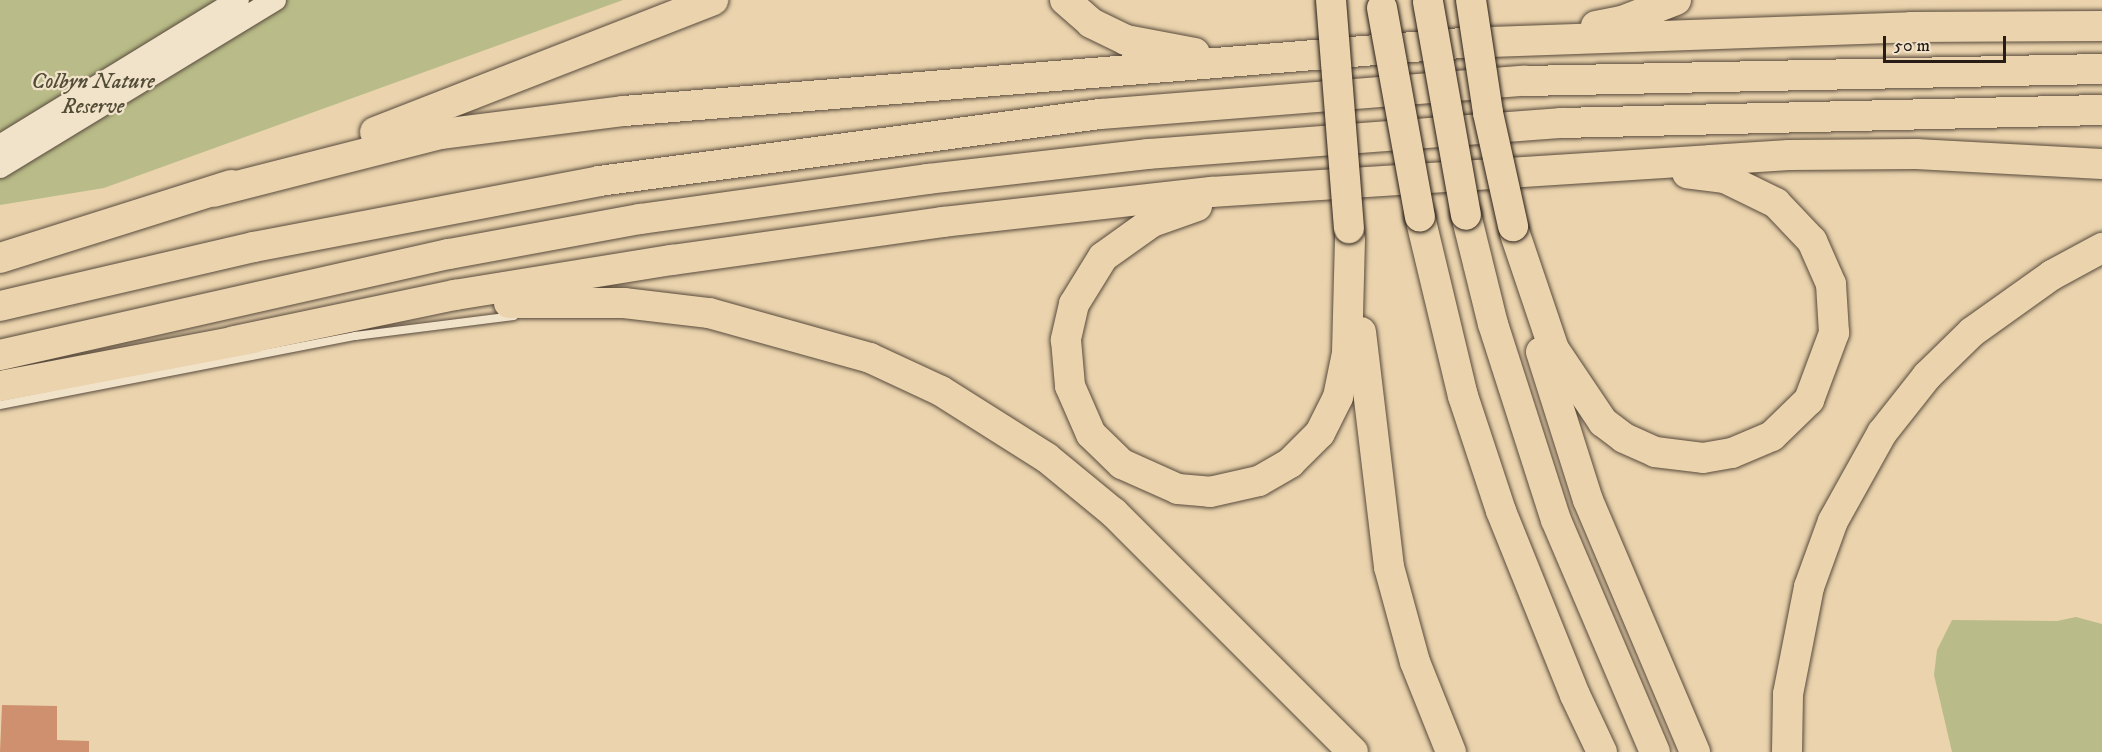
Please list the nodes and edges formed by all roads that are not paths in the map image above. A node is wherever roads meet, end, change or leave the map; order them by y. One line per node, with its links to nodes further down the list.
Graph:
1 (238, 0): 15 (main road)
2 (275, 0): 17 (main road)
3 (713, 0): 20 (highway)
4 (1065, 0): 12 (highway)
5 (1331, 0): 22 (highway, bridge)
6 (1471, 0): 21 (highway, bridge)
7 (1676, 0): 11 (highway)
8 (1428, 1): 36 (highway, bridge)
9 (1381, 4): 35 (highway, bridge)
10 (2102, 26): 11 (highway)
11 (1462, 44): 12 (highway)
12 (1333, 52): 20 (highway)
13 (2102, 69): 25 (highway)
14 (2102, 110): 30 (highway)
15 (0, 146)
16 (2102, 164): 18 (highway)
17 (0, 166)
18 (1498, 173): 19 (highway); 21 (highway)
19 (1366, 181): 22 (highway); 29 (highway)
20 (213, 192): 24 (highway)
21 (1514, 230): 37 (highway)
22 (1350, 233): 34 (highway)
23 (2102, 248): 38 (highway)
24 (0, 258)
25 (0, 306)
26 (709, 313): 28 (lane); 29 (highway); 33 (highway)
27 (527, 315): 32 (lane)
28 (547, 315)
29 (234, 340): 31 (highway)
30 (0, 355)
31 (0, 386)
32 (0, 405)
33 (1353, 752)
34 (1451, 752)
35 (1602, 752)
36 (1655, 752)
37 (1695, 752)
38 (1787, 752)

